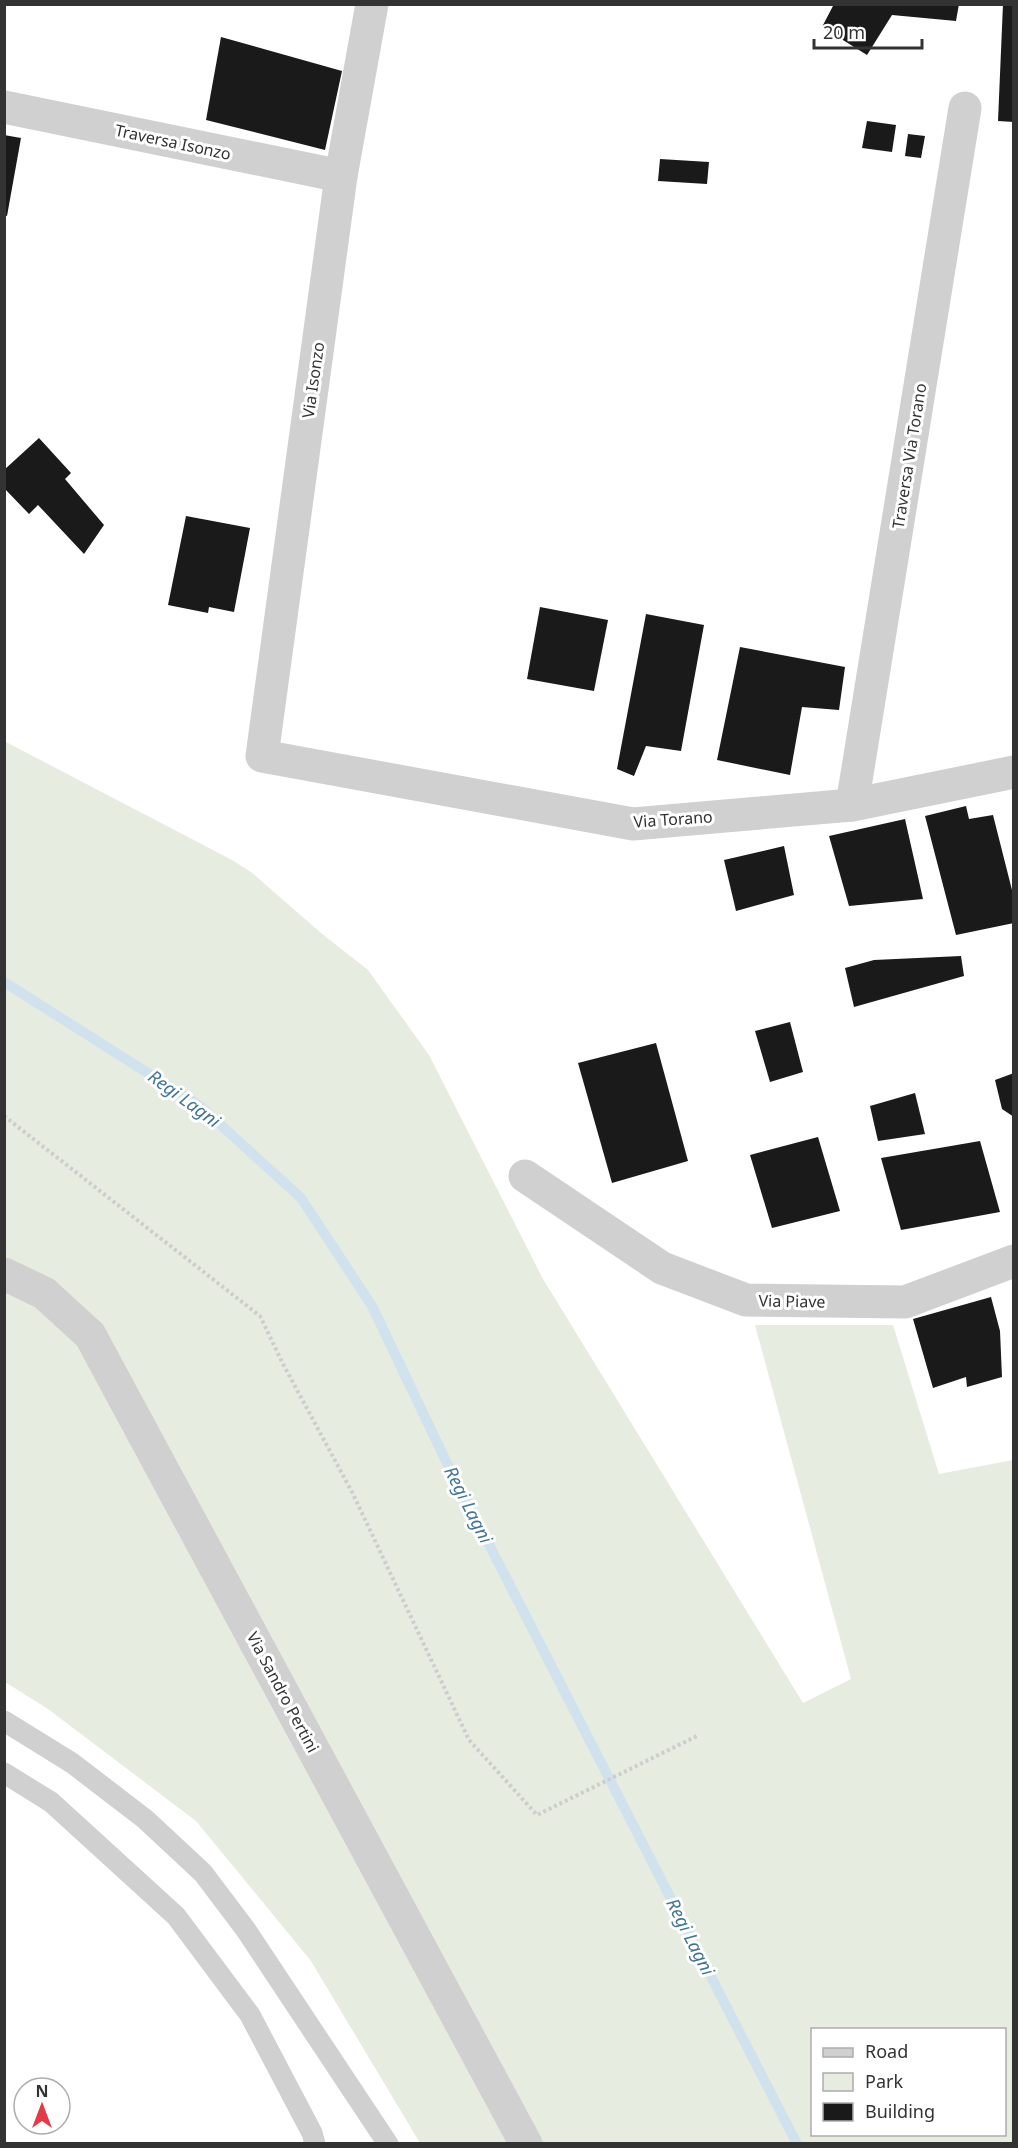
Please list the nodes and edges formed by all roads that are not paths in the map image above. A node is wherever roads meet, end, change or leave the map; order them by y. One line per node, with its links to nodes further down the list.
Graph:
1 (372, 4): 4 (street, Via Isonzo)
2 (4, 107): 4 (street, Traversa Isonzo)
3 (965, 108): 7 (street, Traversa Via Torano)
4 (341, 176): 5 (street, Via Isonzo)
5 (262, 756): 7 (street, Via Torano)
6 (1014, 772): 7 (street, Via Torano)
7 (852, 805)
8 (525, 1176): 9 (street, Via Piave)
9 (1014, 1261)
10 (4, 1274): 17 (street, Via Sandro Pertini)
11 (4, 1721): 13 (lane)
12 (4, 1773): 14 (lane)
13 (363, 2106): 15 (lane); 16 (lane)
14 (315, 2144)
15 (370, 2144)
16 (388, 2144)
17 (526, 2144)

